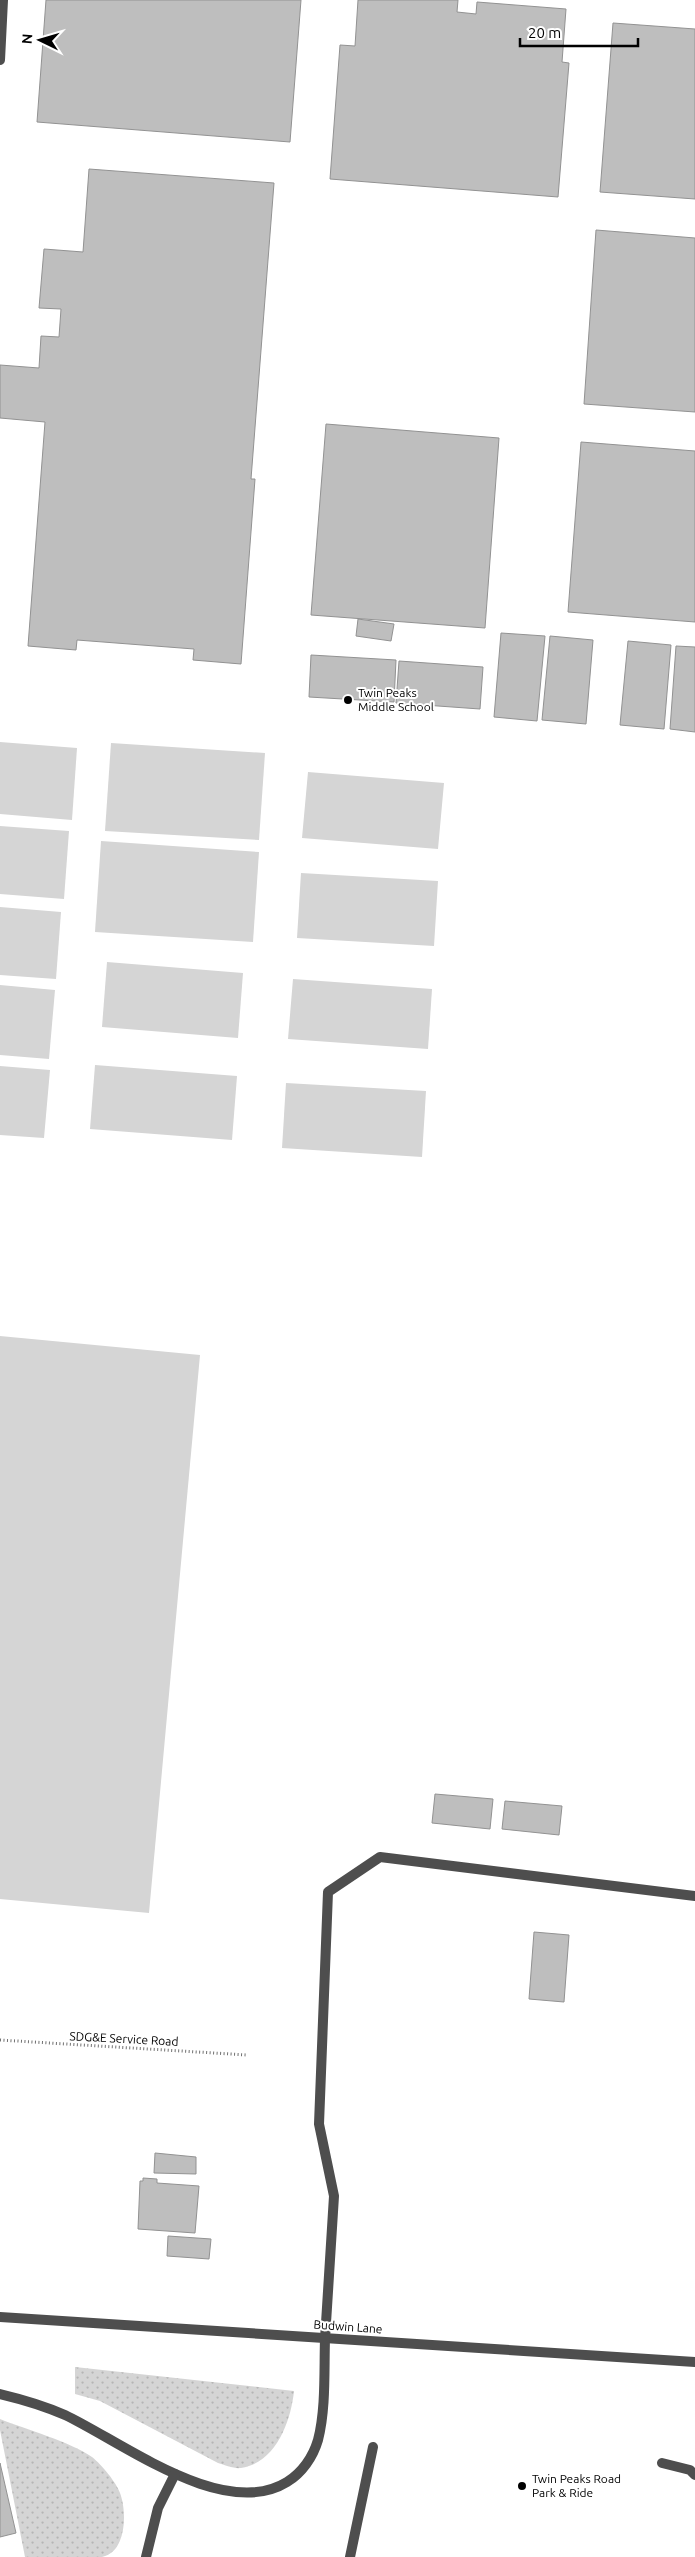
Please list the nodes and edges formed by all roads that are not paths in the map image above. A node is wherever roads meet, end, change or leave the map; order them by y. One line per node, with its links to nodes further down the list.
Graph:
1 (3, 0): 2 (street)
2 (0, 60)
3 (695, 1896): 5 (street)
4 (0, 2317): 5 (street, Budwin Lane)
5 (325, 2338): 6 (street, Budwin Lane); 10 (street)
6 (695, 2362)
7 (0, 2394): 10 (street)
8 (373, 2447): 13 (street)
9 (662, 2463): 11 (street)
10 (175, 2474): 12 (street)
11 (695, 2474)
12 (146, 2557)
13 (350, 2557)

